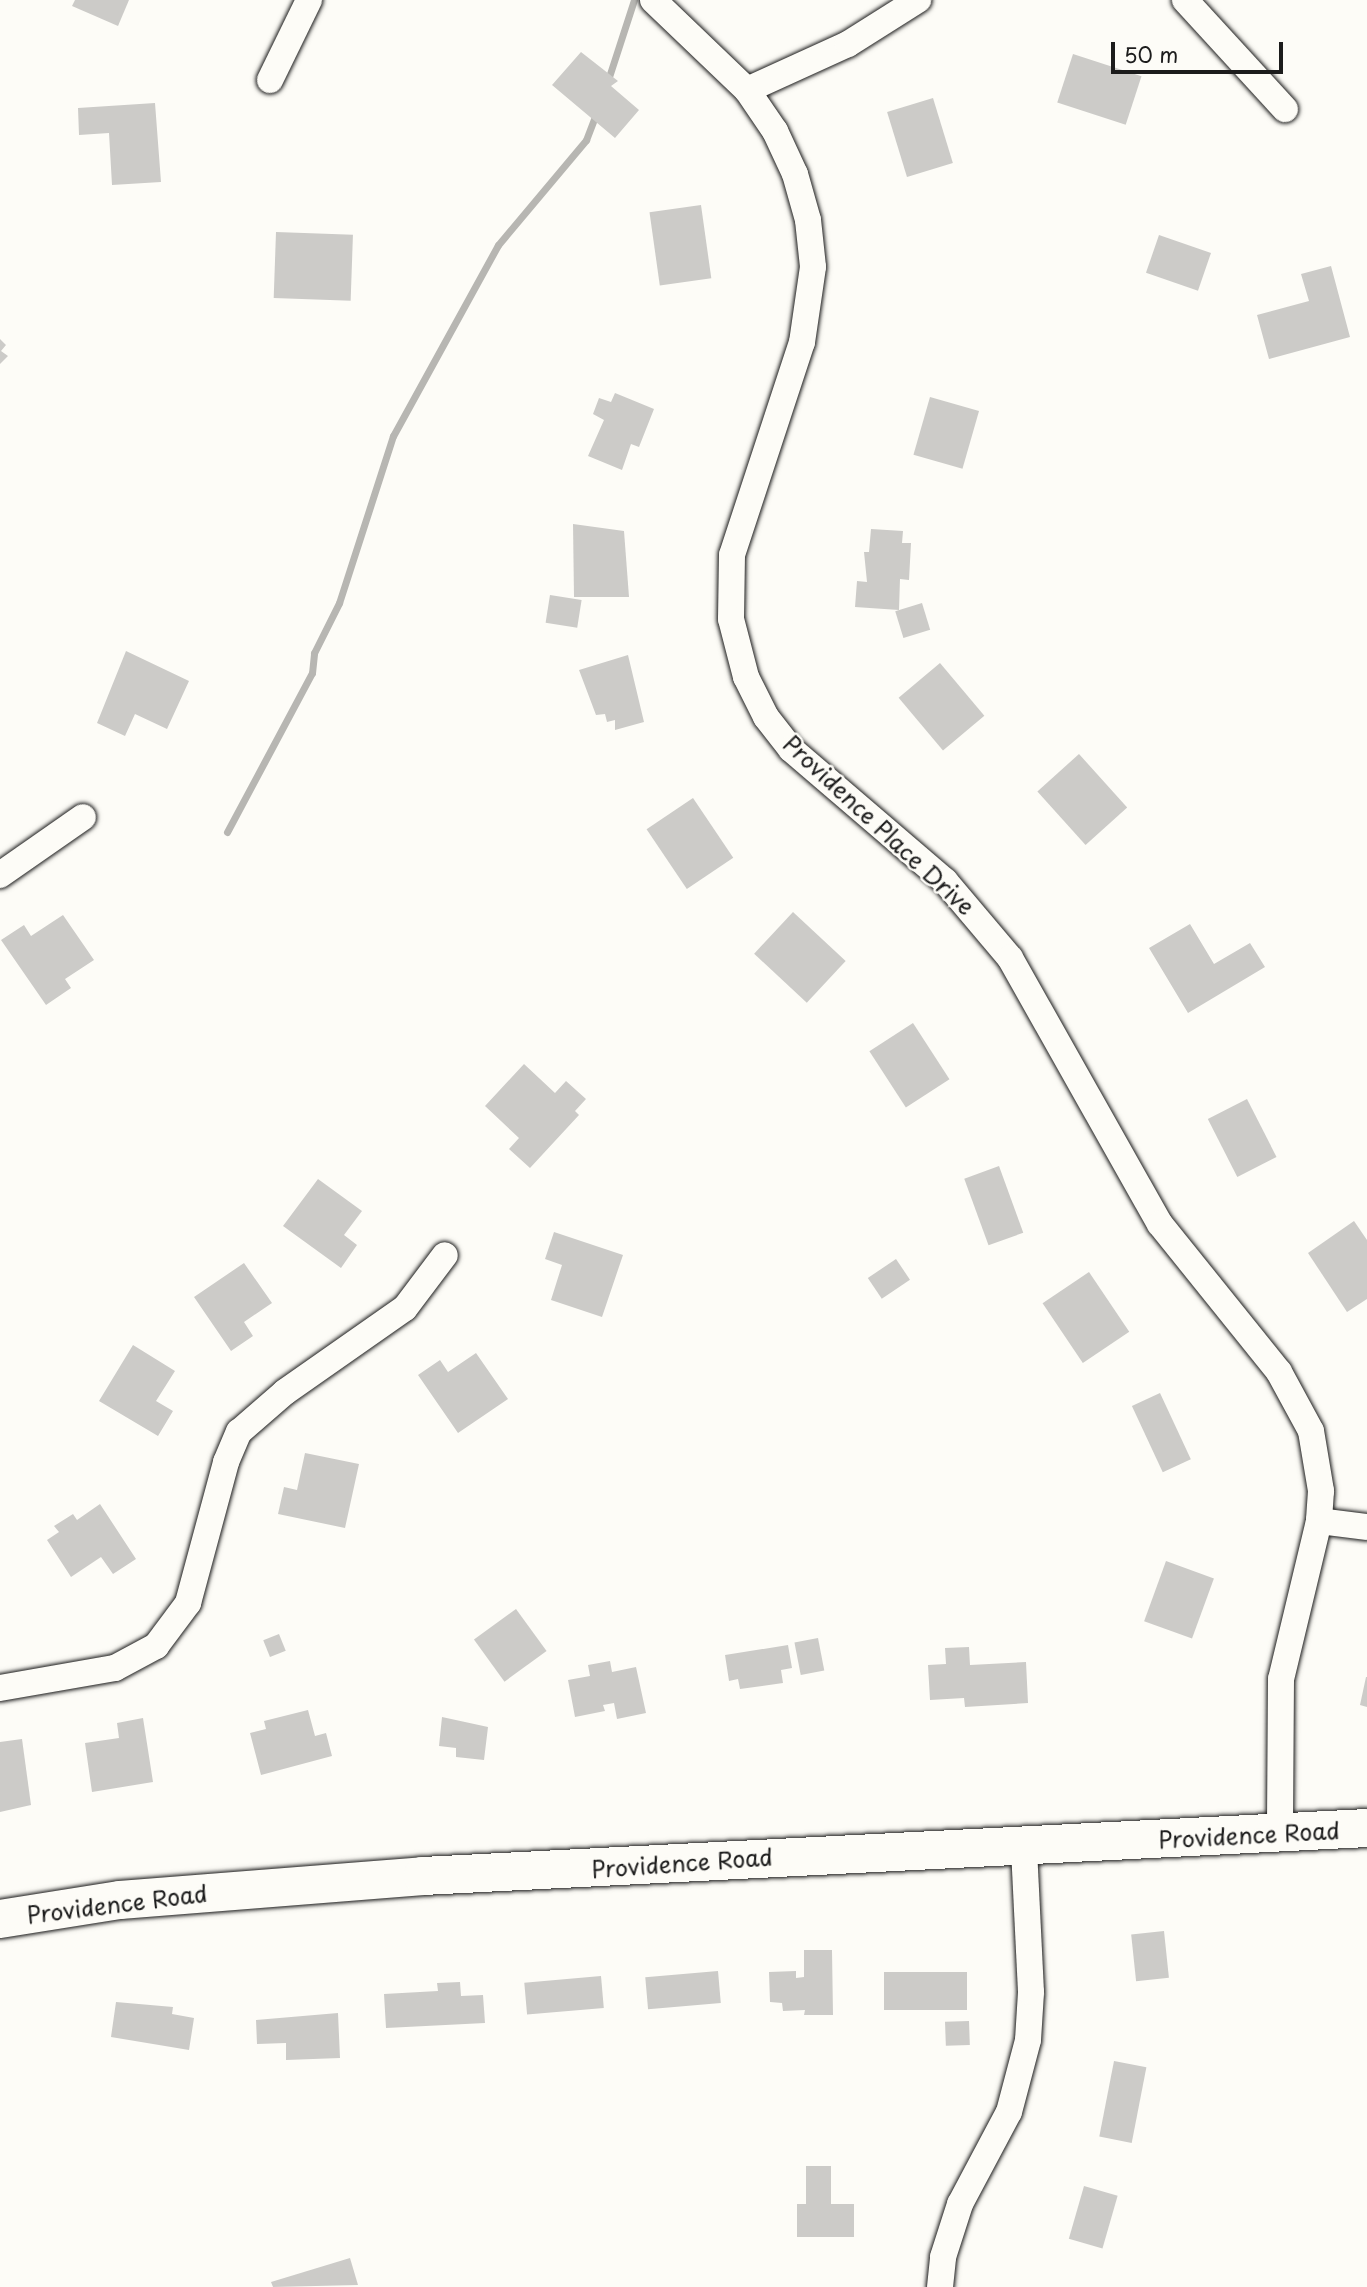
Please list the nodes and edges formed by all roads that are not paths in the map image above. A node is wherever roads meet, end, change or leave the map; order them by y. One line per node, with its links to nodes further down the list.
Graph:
1 (309, 0): 5 (street)
2 (653, 0): 6 (street, Providence Place Drive)
3 (918, 0): 6 (street)
4 (1185, 0): 7 (street)
5 (270, 80)
6 (747, 90): 11 (street, Providence Place Drive)
7 (1285, 109)
8 (83, 817): 9 (street)
9 (0, 875)
10 (445, 1255): 13 (street)
11 (1319, 1521): 12 (street); 15 (street, Providence Place Drive)
12 (1367, 1527)
13 (0, 1688)
14 (1367, 1828): 15 (street, Providence Road)
15 (1280, 1833): 16 (street, Providence Road)
16 (1024, 1847): 17 (street, Providence Road); 18 (street)
17 (0, 1919)
18 (940, 2287)

